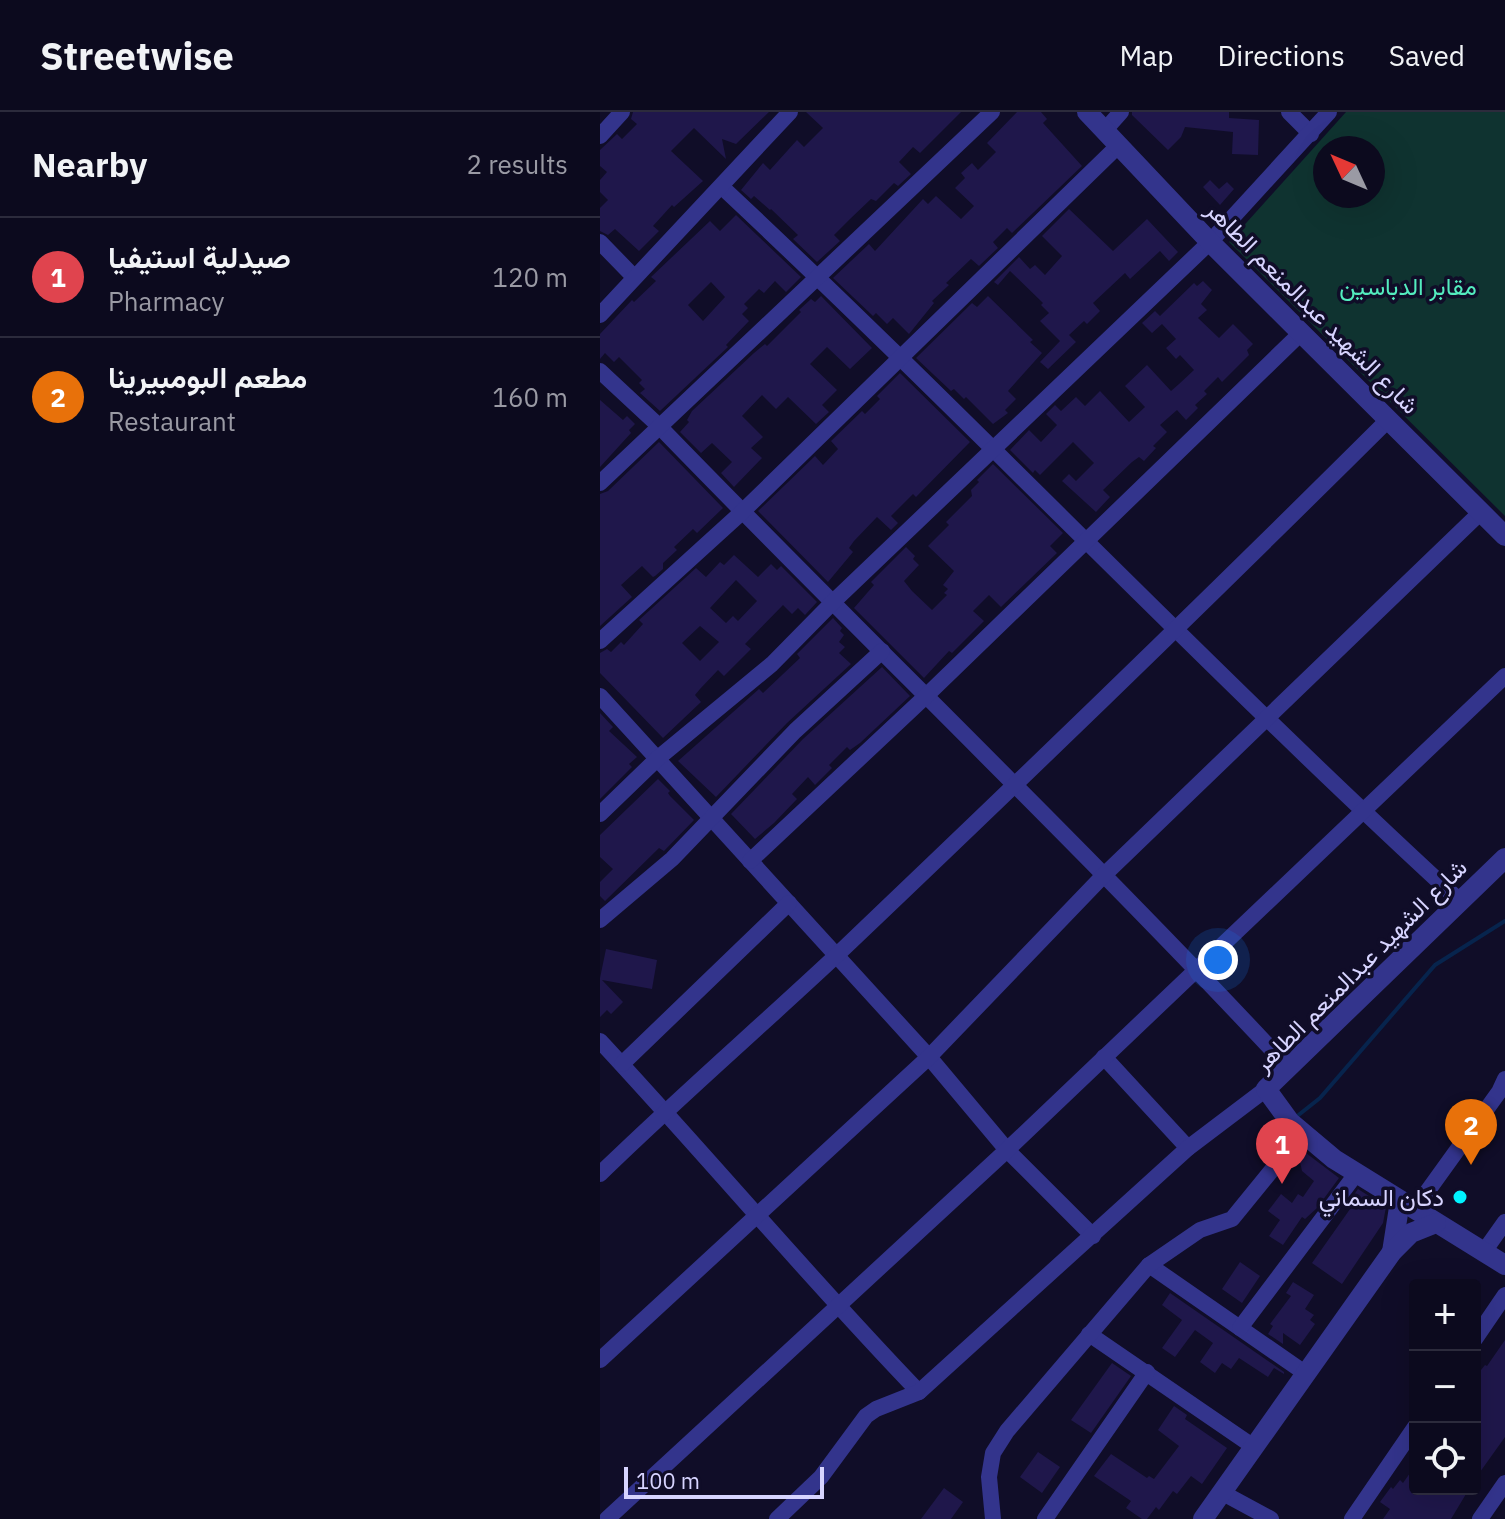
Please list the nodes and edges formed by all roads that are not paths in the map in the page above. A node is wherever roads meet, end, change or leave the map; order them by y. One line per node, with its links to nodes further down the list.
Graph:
1 (622, 112): 9 (street)
2 (788, 112): 11 (street)
3 (992, 112): 15 (street)
4 (1087, 112): 10 (street, شارع الشهيد عبدالمنعم الطاهر)
5 (1121, 112): 10 (street)
6 (1289, 112): 8 (street)
7 (1329, 112): 8 (street)
8 (1311, 134): 13 (street)
9 (600, 136)
10 (1112, 137): 13 (street, شارع الشهيد عبدالمنعم الطاهر); 18 (street)
11 (722, 187): 14 (street); 15 (street)
12 (600, 242): 14 (street)
13 (1210, 242): 17 (street, شارع الشهيد عبدالمنعم الطاهر); 22 (street)
14 (634, 277): 16 (street)
15 (819, 278): 18 (street); 21 (street)
16 (600, 315)
17 (1301, 333): 20 (street, شارع الشهيد عبدالمنعم الطاهر); 27 (street)
18 (899, 357): 22 (street); 24 (street)
19 (600, 371): 21 (street)
20 (1389, 419): 25 (street, شارع الشهيد عبدالمنعم الطاهر); 29 (street)
21 (659, 426): 23 (street); 24 (street)
22 (993, 447): 27 (street); 28 (street)
23 (600, 483)
24 (742, 512): 28 (street); 30 (street)
25 (1481, 512): 26 (street, شارع الشهيد عبدالمنعم الطاهر); 35 (street)
26 (1505, 536)
27 (1088, 541): 29 (street); 34 (street)
28 (833, 602): 31 (street); 36 (street)
29 (1176, 631): 35 (street); 37 (street)
30 (600, 641)
31 (882, 651): 34 (street); 40 (street)
32 (1505, 676): 38 (street)
33 (600, 696): 36 (street)
34 (926, 696): 37 (street); 42 (street)
35 (1267, 718): 38 (street); 43 (street)
36 (657, 759): 39 (street); 40 (street)
37 (1015, 784): 43 (street); 47 (street)
38 (1363, 812): 44 (street); 48 (street)
39 (600, 814)
40 (711, 816): 42 (street); 46 (street)
41 (1505, 858): 44 (street, شارع الشهيد عبدالمنعم الطاهر)
42 (750, 861): 45 (street)
43 (1103, 876): 48 (street); 50 (street)
44 (1461, 902): 53 (street, شارع الشهيد عبدالمنعم الطاهر)
45 (789, 903): 47 (street); 52 (street)
46 (600, 920)
47 (836, 955): 50 (street); 56 (street)
48 (1197, 968): 51 (street); 53 (street)
49 (600, 1041): 52 (street)
50 (929, 1057): 59 (street); 63 (street)
51 (1104, 1057): 58 (street); 59 (street)
52 (622, 1064): 56 (street)
53 (1288, 1067): 55 (street, شارع الشهيد عبدالمنعم الطاهر)
54 (1505, 1079): 62 (street)
55 (1266, 1089): 57 (street, شارع الشهيد عبدالمنعم الطاهر); 58 (street)
56 (665, 1111): 60 (street); 63 (street)
57 (1302, 1133): 61 (street, شارع الشهيد عبدالمنعم الطاهر); 69 (street)
58 (1188, 1148): 66 (street)
59 (1007, 1150): 66 (street); 72 (street)
60 (600, 1174)
61 (1356, 1174): 62 (street, شارع الشهيد عبدالمنعم الطاهر); 73 (street)
62 (1407, 1205): 65 (street, شارع الشهيد عبدالمنعم الطاهر); 67 (street)
63 (756, 1214): 72 (street); 76 (street)
64 (1505, 1222): 68 (street)
65 (1436, 1223): 67 (street); 68 (street, شارع الشهيد عبدالمنعم الطاهر)
66 (1093, 1236): 79 (street)
67 (1392, 1252): 78 (street)
68 (1483, 1253): 70 (street, شارع الشهيد عبدالمنعم الطاهر)
69 (1149, 1265): 73 (street); 75 (street)
70 (1505, 1265)
71 (1505, 1295): 74 (street)
72 (836, 1306): 79 (street); 84 (street)
73 (1240, 1328): 78 (street)
74 (1481, 1330)
75 (1089, 1334): 77 (street); 86 (street)
76 (600, 1360)
77 (1147, 1372): 81 (street); 87 (street)
78 (1305, 1373): 81 (street)
79 (919, 1392): 85 (street)
80 (1409, 1436): 90 (street)
81 (1254, 1447): 83 (street)
82 (1505, 1483): 91 (street)
83 (1221, 1492): 88 (street); 89 (street)
84 (607, 1519)
85 (777, 1519)
86 (993, 1519)
87 (1045, 1519)
88 (1203, 1519)
89 (1271, 1519)
90 (1352, 1519)
91 (1480, 1519)

